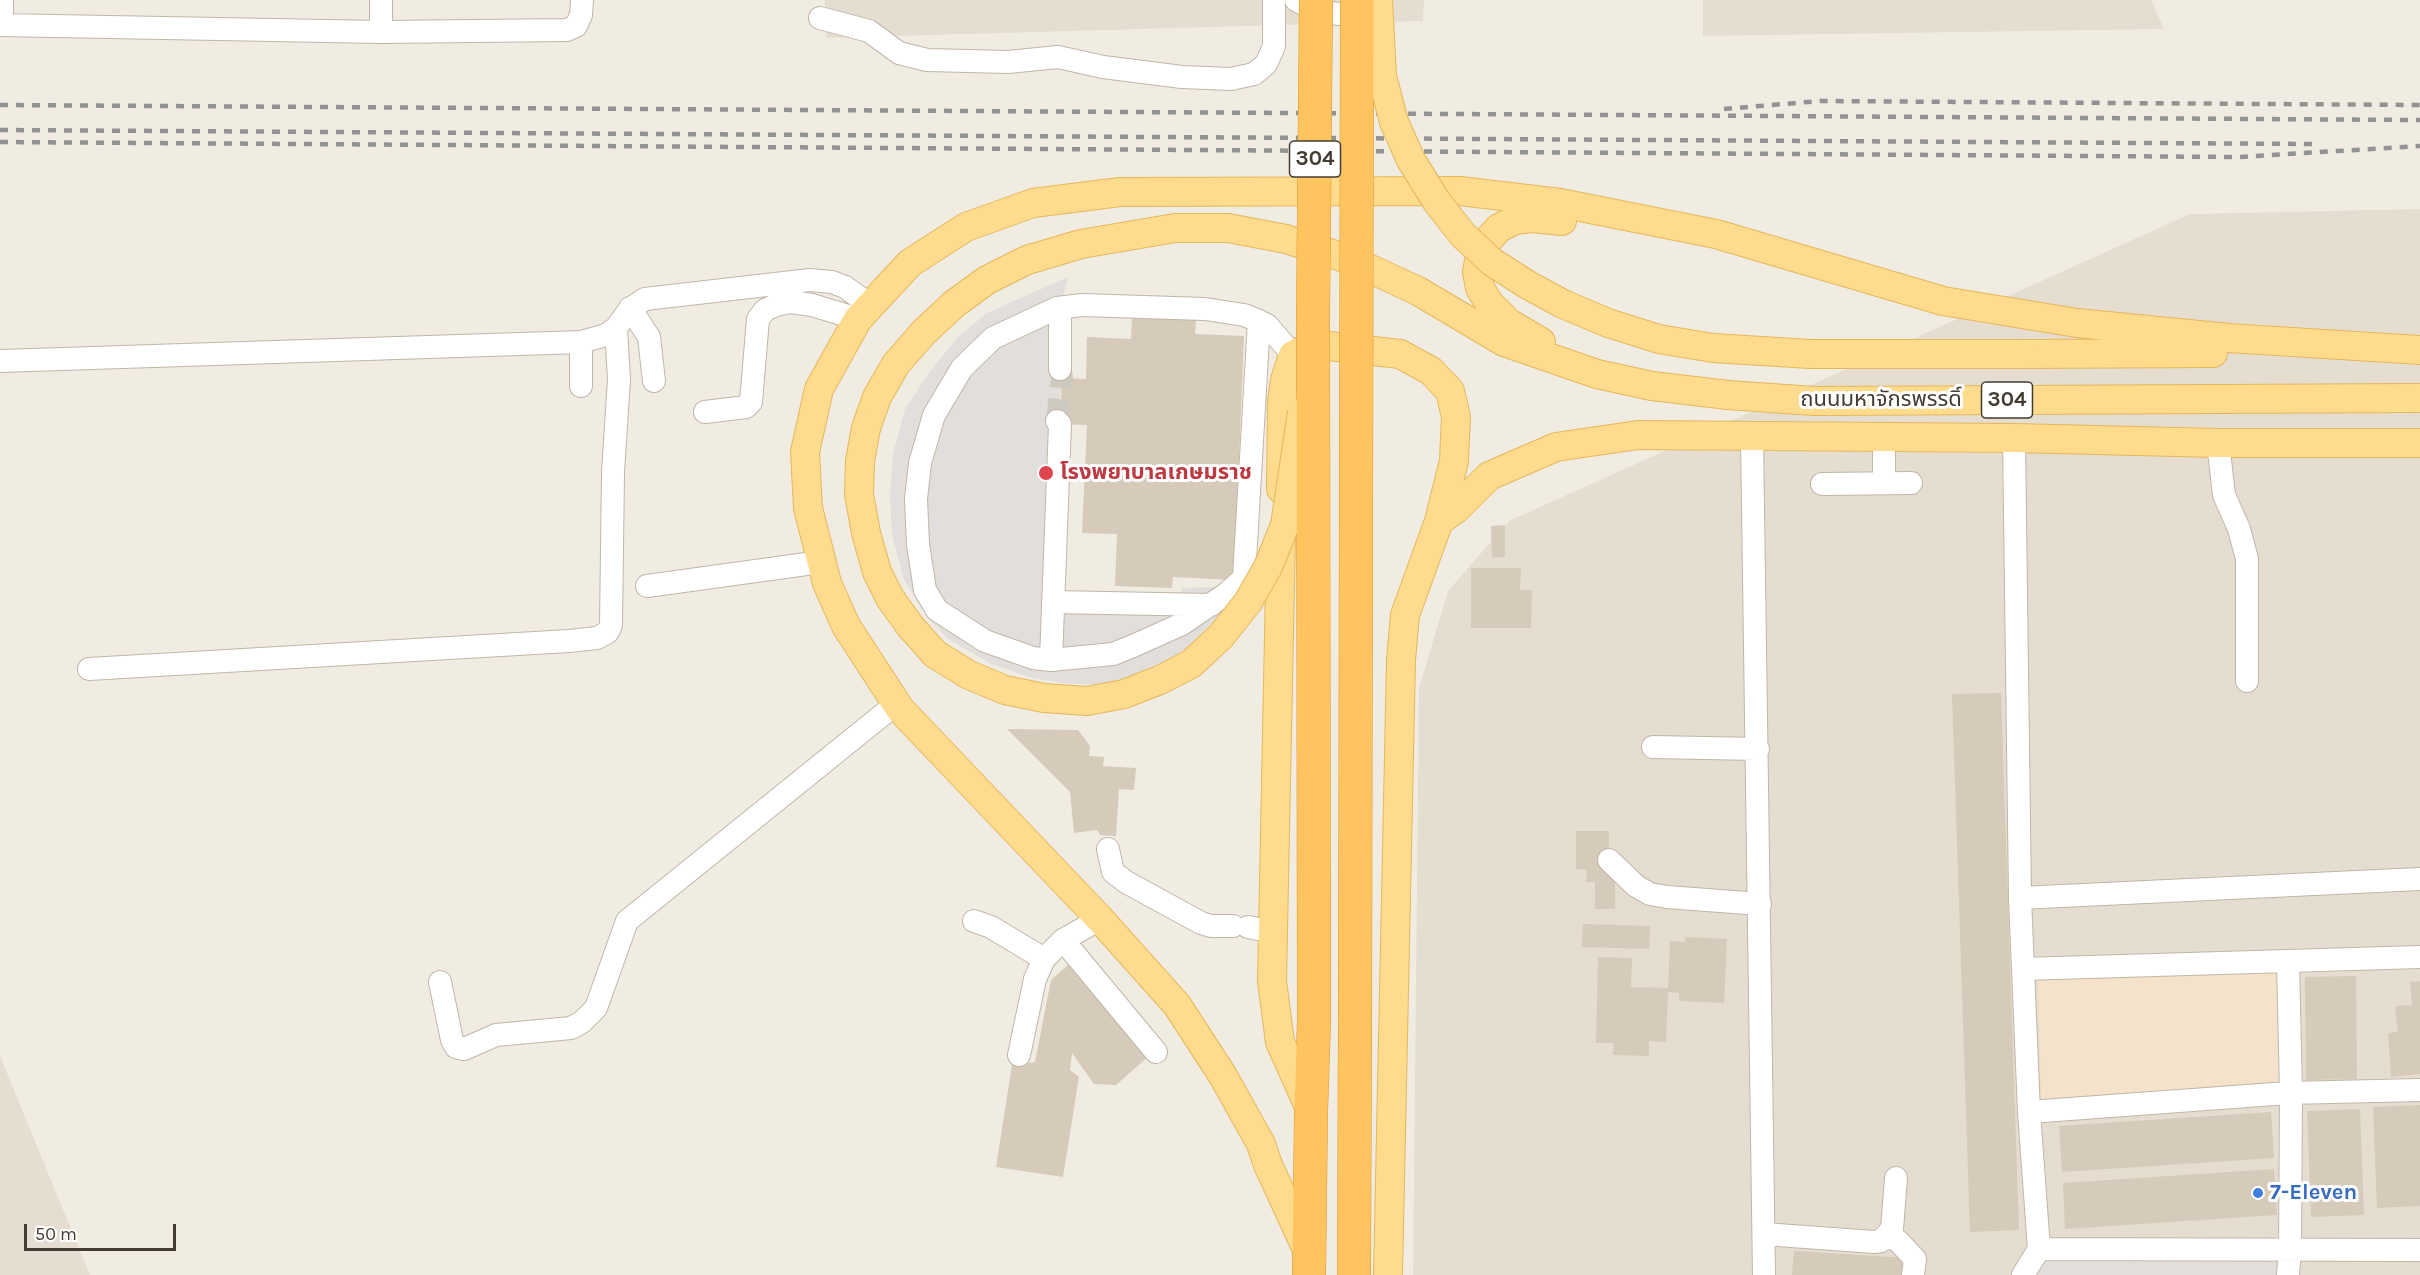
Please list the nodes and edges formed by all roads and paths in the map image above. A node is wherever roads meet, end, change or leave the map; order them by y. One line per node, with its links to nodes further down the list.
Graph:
1 (2, 0): 10 (street)
2 (381, 0): 11 (street)
3 (582, 0): 11 (street)
4 (1274, 0): 9 (street)
5 (1296, 0): 8 (street)
6 (1316, 0): 16 (highway, 304, bridge)
7 (1357, 0): 76 (highway, bridge)
8 (1378, 0): 20 (main road, bridge)
9 (820, 18)
10 (1, 25): 11 (street)
11 (381, 32)
12 (1716, 234): 15 (main road); 20 (main road); 24 (main road)
13 (630, 308): 15 (street); 18 (street); 25 (street)
14 (1060, 308): 17 (street); 23 (street); 43 (street)
15 (864, 312): 28 (street); 39 (main road)
16 (1314, 318): 24 (main road, bridge); 67 (highway, bridge)
17 (1259, 321): 21 (street); 42 (street)
18 (616, 328): 19 (street); 44 (street)
19 (581, 342): 22 (street); 26 (street)
20 (2420, 351)
21 (1293, 355): 38 (main road); 56 (main road)
22 (0, 361)
23 (1060, 369)
24 (1597, 374): 27 (main road, ถนนมหาจักรพรรดิ์ / 304)
25 (654, 381)
26 (581, 386)
27 (2420, 398)
28 (705, 412)
29 (1057, 421): 41 (street)
30 (1752, 437): 31 (main road); 38 (main road); 48 (street)
31 (1884, 438): 32 (main road); 35 (street)
32 (2013, 438): 33 (main road); 52 (street)
33 (2218, 443): 34 (main road); 45 (street)
34 (2420, 443)
35 (1884, 483): 36 (street); 37 (street)
36 (1911, 483)
37 (1822, 484)
38 (1439, 521): 77 (main road)
39 (821, 562): 40 (street); 46 (main road)
40 (647, 586)
41 (1053, 602): 42 (street); 43 (street)
42 (1211, 605): 43 (street)
43 (1051, 660)
44 (89, 669)
45 (2247, 681)
46 (896, 704): 54 (main road); 62 (street)
47 (1653, 747): 48 (street)
48 (1758, 749): 53 (street)
49 (1108, 849): 56 (street)
50 (1609, 860): 53 (street)
51 (2420, 879): 52 (street)
52 (2020, 898): 61 (street)
53 (1760, 904): 70 (street)
54 (1100, 919): 57 (street); 75 (main road)
55 (974, 921): 59 (street)
56 (1251, 928): 67 (main road)
57 (1063, 940): 59 (street); 63 (street)
58 (2420, 957): 60 (street)
59 (1044, 959): 64 (street)
60 (2288, 962): 61 (street); 66 (street)
61 (2023, 969): 68 (street)
62 (440, 982)
63 (1156, 1052)
64 (1018, 1055)
65 (2420, 1090): 66 (street)
66 (2291, 1093): 68 (street); 73 (street)
67 (1311, 1111): 75 (highway)
68 (2029, 1112): 72 (street)
69 (1896, 1178): 71 (street)
70 (1764, 1234): 71 (street); 78 (street)
71 (1887, 1236): 79 (street)
72 (2040, 1250): 73 (street); 80 (street)
73 (2290, 1250): 74 (street); 81 (street)
74 (2420, 1250)
75 (1309, 1265)
76 (1354, 1275)
77 (1388, 1275)
78 (1764, 1275)
79 (1913, 1275)
80 (2024, 1275)
81 (2288, 1275)

